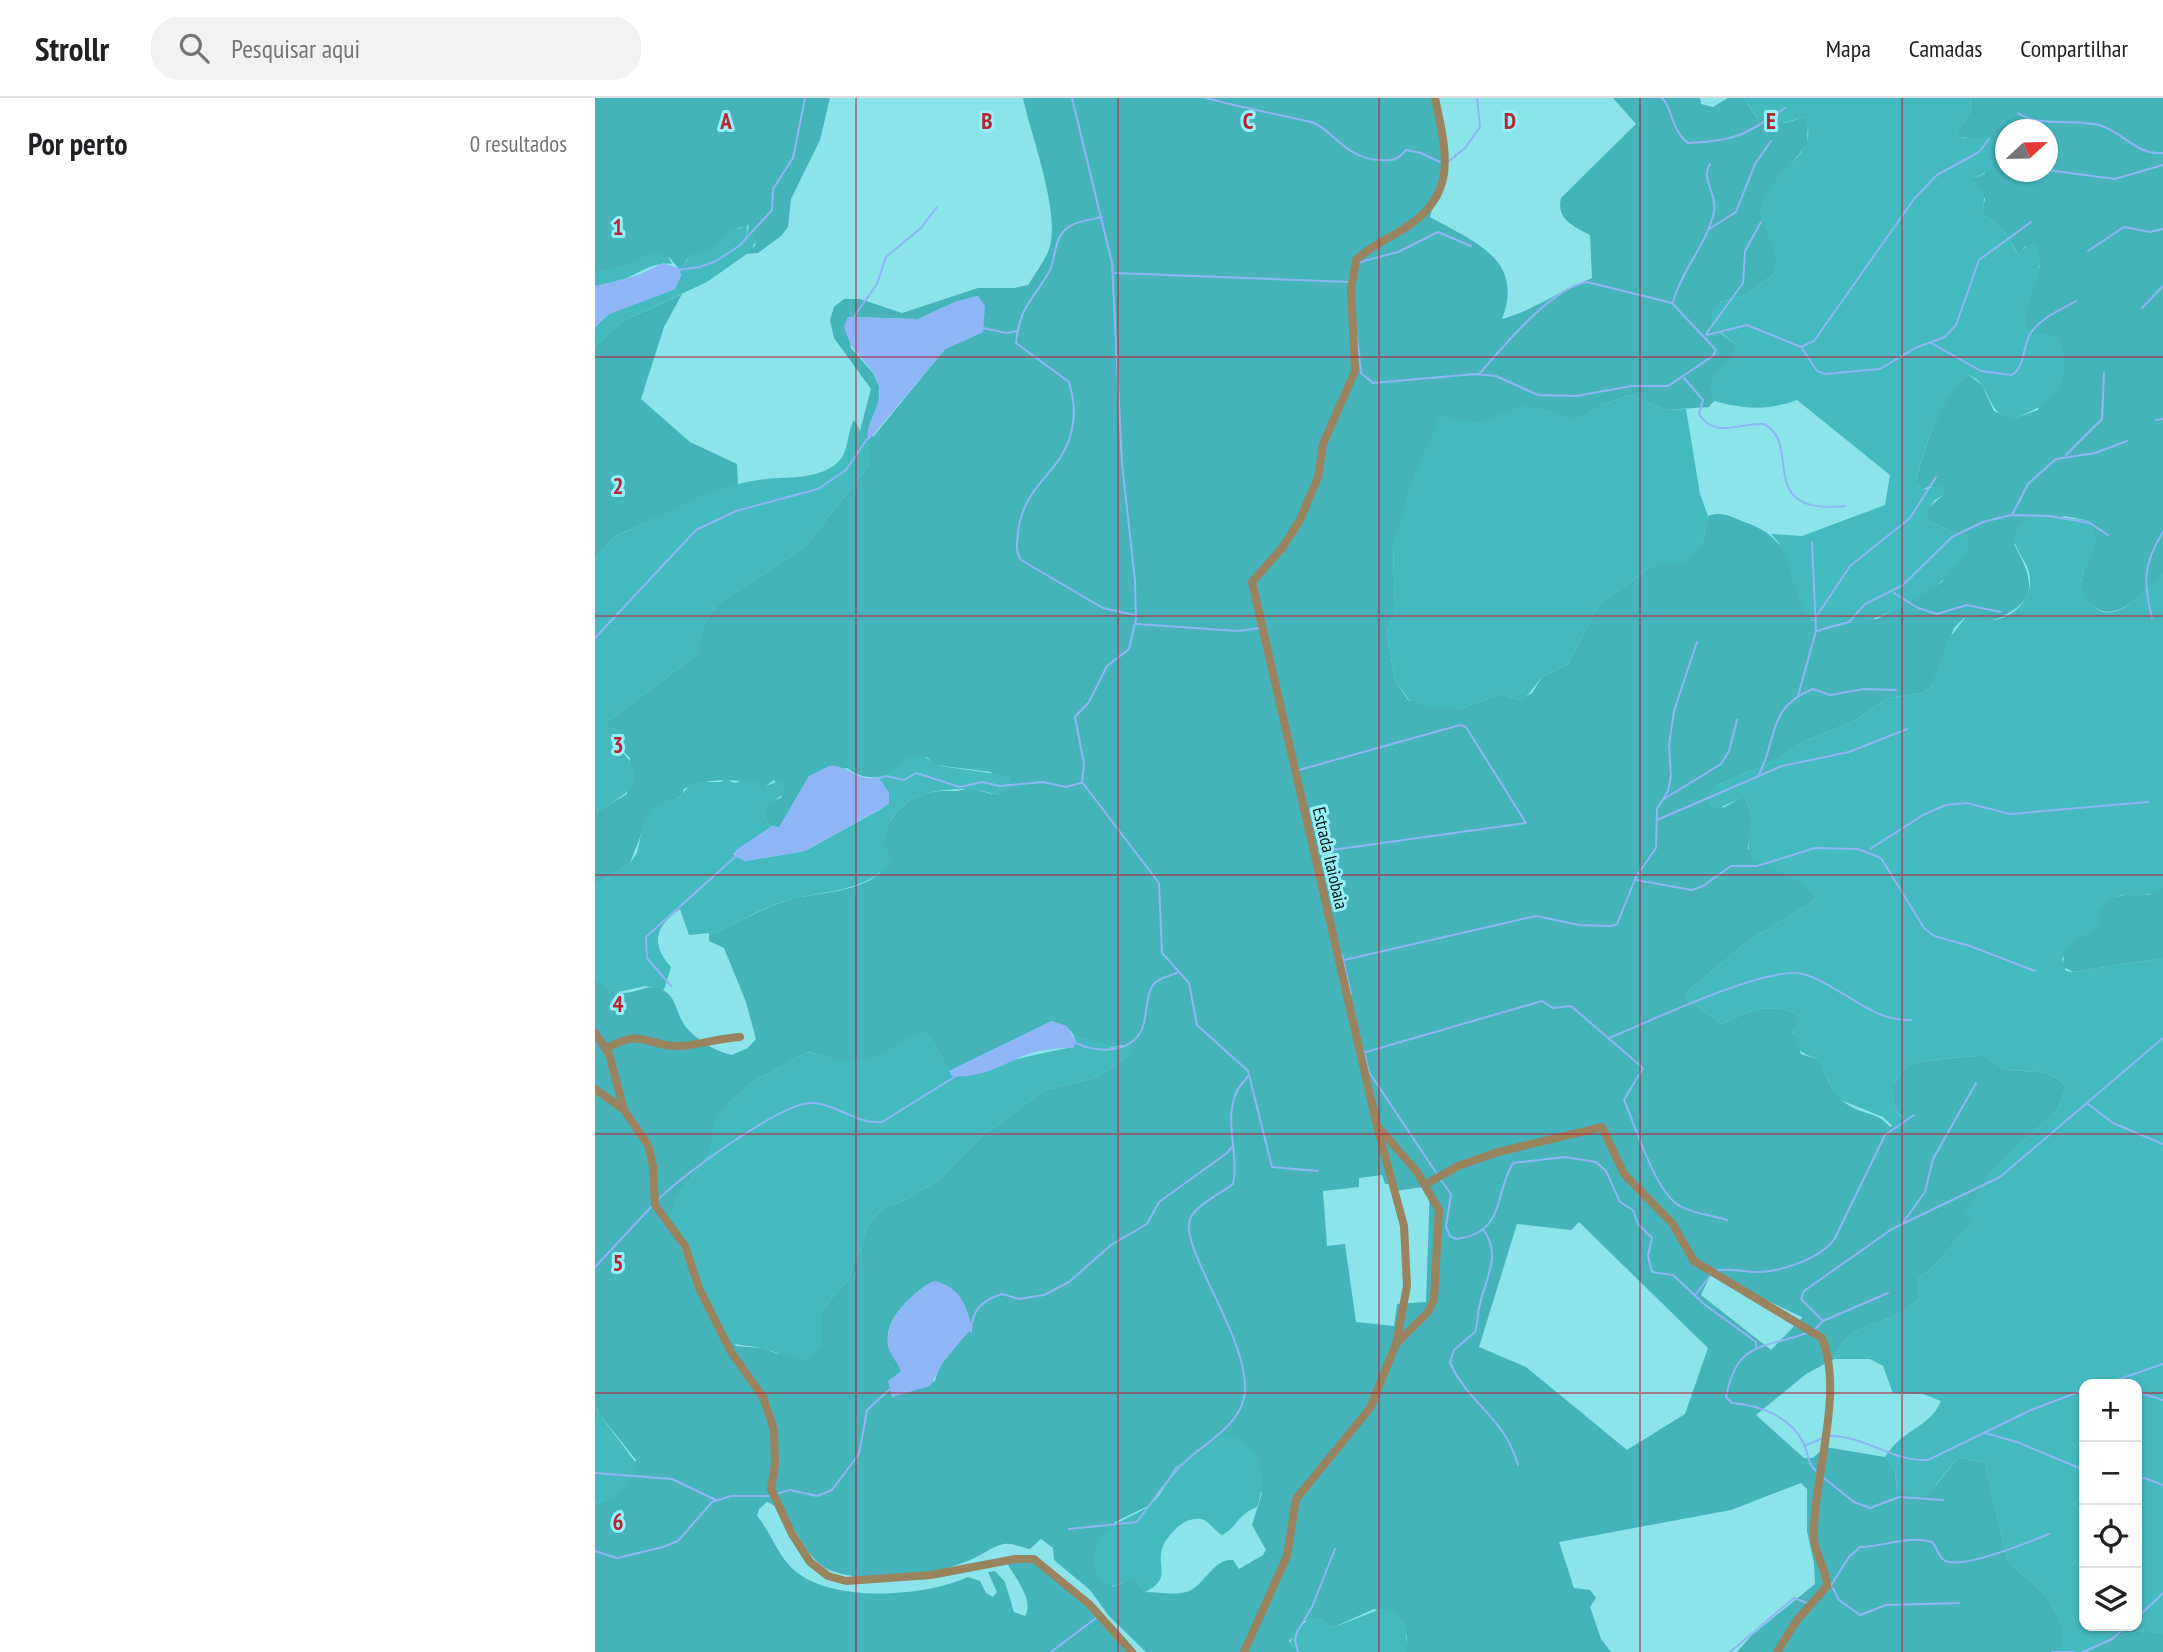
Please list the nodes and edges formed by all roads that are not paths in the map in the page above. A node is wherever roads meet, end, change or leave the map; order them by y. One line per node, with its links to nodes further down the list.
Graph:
1 (1435, 98): 7 (street, Estrada Itaiobaia)
2 (595, 1032): 4 (street)
3 (740, 1037): 4 (street)
4 (607, 1048): 6 (street)
5 (595, 1089): 6 (street)
6 (624, 1110): 10 (street)
7 (1377, 1126): 8 (street); 9 (street, Estrada Itaiobaia)
8 (1426, 1184): 9 (street); 12 (street)
9 (1396, 1344): 11 (street, Estrada Itaiobaia)
10 (1132, 1652)
11 (1244, 1652)
12 (1777, 1652)

